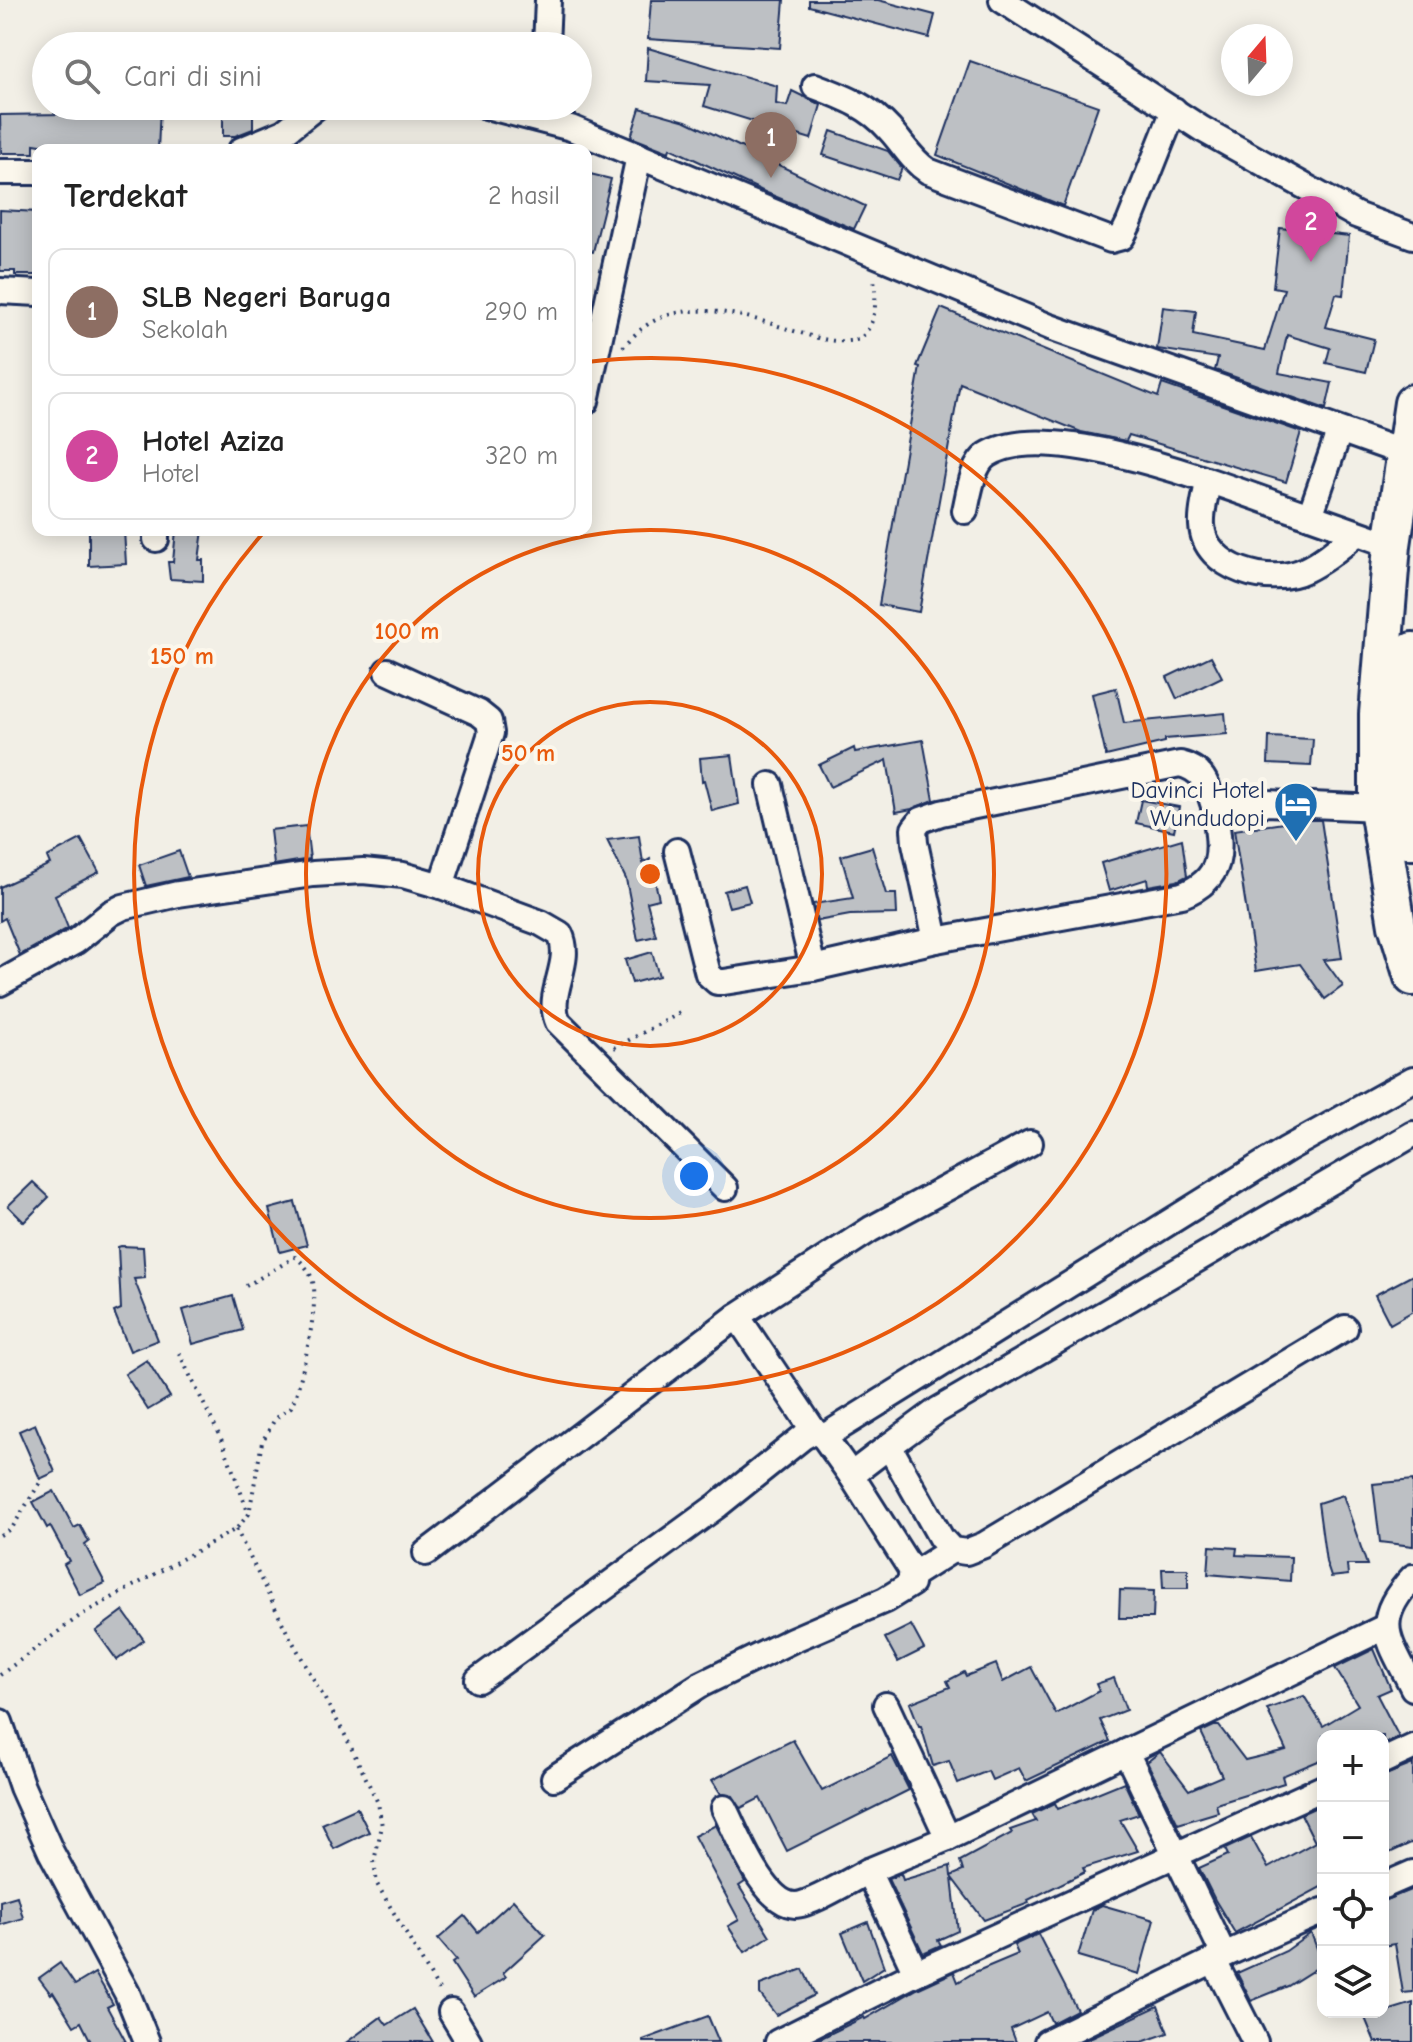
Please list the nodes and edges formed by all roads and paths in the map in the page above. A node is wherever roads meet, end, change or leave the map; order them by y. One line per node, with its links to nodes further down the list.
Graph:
1 (548, 0): 3 (street)
2 (1002, 0): 5 (street)
3 (547, 32)
4 (815, 86): 5 (street)
5 (1174, 110): 12 (street)
6 (305, 120): 8 (street)
7 (563, 120): 9 (street)
8 (287, 141)
9 (639, 156): 13 (street); 16 (street)
10 (0, 172): 11 (street)
11 (32, 172)
12 (1413, 236)
13 (872, 252): 17 (path); 19 (street)
14 (0, 291): 15 (street)
15 (32, 293)
16 (592, 377)
17 (592, 387)
18 (1413, 403): 20 (highway)
19 (1339, 432): 20 (street); 23 (street)
20 (1409, 453): 25 (highway)
21 (1208, 482): 22 (street); 23 (street); 24 (street)
22 (965, 511)
23 (1310, 516): 24 (street)
24 (1356, 534): 25 (street)
25 (1392, 545): 30 (highway)
26 (1413, 651): 31 (highway)
27 (387, 671): 33 (street)
28 (770, 785): 35 (street)
29 (1214, 806): 30 (street); 34 (street); 34 (street)
30 (1378, 808): 36 (highway)
31 (1413, 841)
32 (677, 851): 35 (street)
33 (441, 886): 37 (street); 39 (street)
34 (936, 940): 35 (street)
35 (813, 968)
36 (1413, 977)
37 (0, 983)
38 (682, 1012): 39 (path)
39 (594, 1058): 43 (street)
40 (1413, 1079): 48 (street)
41 (1413, 1134): 49 (street)
42 (1030, 1143): 45 (street)
43 (725, 1188)
44 (246, 1286): 52 (path)
45 (737, 1316): 48 (street); 56 (street)
46 (1345, 1328): 55 (street)
47 (179, 1353): 52 (path)
48 (819, 1434): 50 (street); 61 (street)
49 (889, 1446): 50 (street); 55 (street)
50 (851, 1475): 57 (street)
51 (41, 1481): 54 (path)
52 (249, 1514): 53 (path)
53 (236, 1529): 60 (path); 79 (path)
54 (0, 1535)
55 (952, 1550): 57 (street)
56 (426, 1553)
57 (911, 1576): 68 (street)
58 (1413, 1577): 59 (street)
59 (1385, 1627): 62 (street); 66 (street)
60 (0, 1675)
61 (478, 1680)
62 (1413, 1688)
63 (886, 1705): 71 (street)
64 (0, 1722): 80 (street)
65 (1413, 1747): 67 (street)
66 (1126, 1752): 71 (street); 72 (street)
67 (1389, 1758)
68 (554, 1778)
69 (1317, 1791): 72 (street)
70 (724, 1808): 73 (street)
71 (948, 1838): 73 (street)
72 (1175, 1856): 77 (street); 78 (street)
73 (868, 1871): 78 (street)
74 (1413, 1873): 75 (street)
75 (1389, 1883)
76 (1317, 1914): 77 (street)
77 (1219, 1958): 83 (street); 84 (street)
78 (916, 1973): 82 (street)
79 (451, 2012): 81 (street)
80 (147, 2042)
81 (469, 2042)
82 (780, 2042)
83 (1047, 2042)
84 (1255, 2042)

